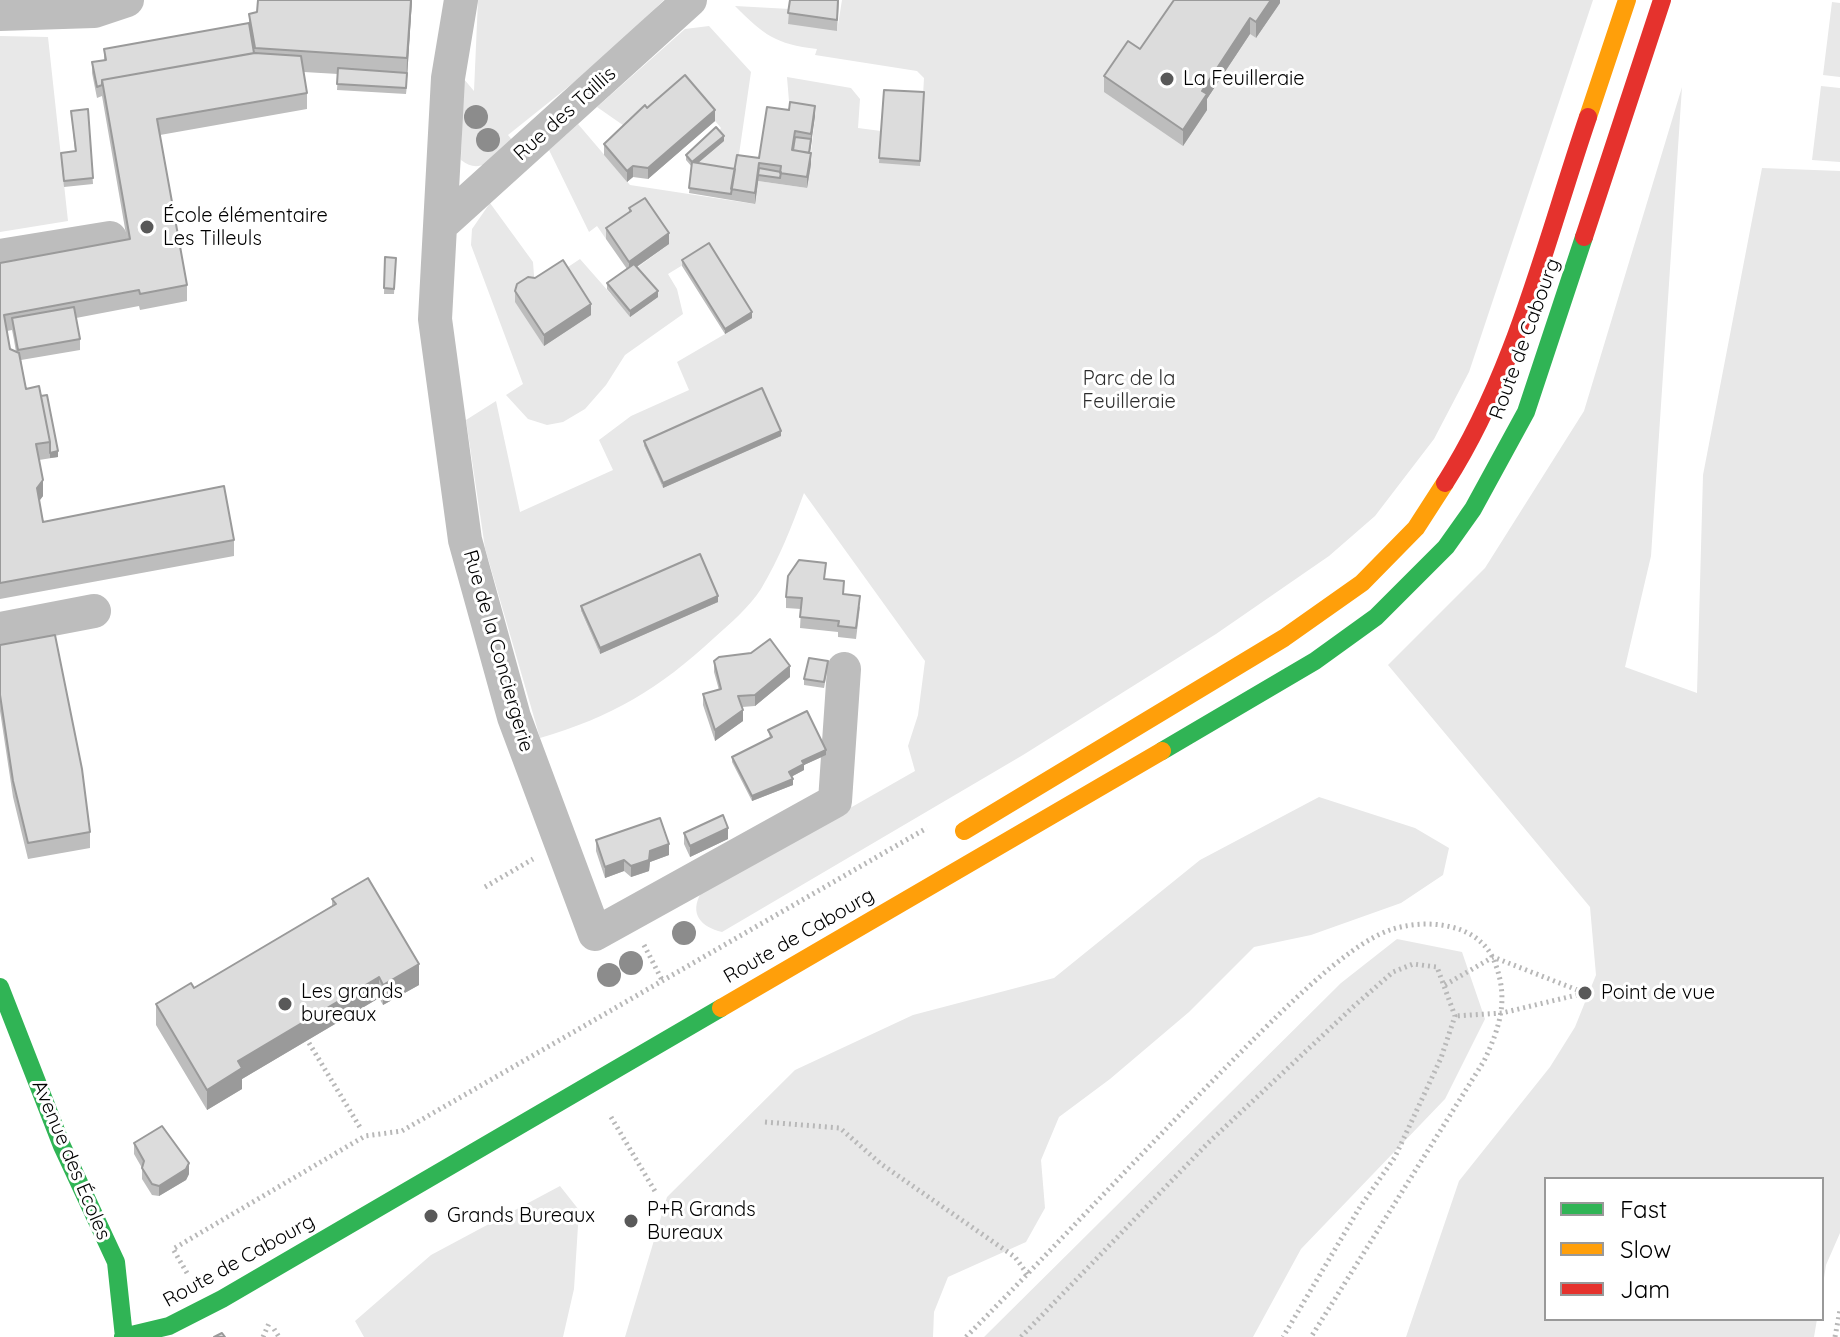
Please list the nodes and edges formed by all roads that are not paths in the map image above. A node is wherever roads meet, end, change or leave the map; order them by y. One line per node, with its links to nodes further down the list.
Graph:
1 (127, 0): 6 (street)
2 (461, 0): 7 (street, Rue de la Conciergerie)
3 (690, 0): 7 (street, Rue des Taillis)
4 (1627, 0): 13 (main road, Route de Cabourg)
5 (1662, 0): 16 (main road, Route de Cabourg)
6 (0, 14)
7 (440, 226): 12 (street, Rue de la Conciergerie)
8 (110, 238): 9 (street)
9 (0, 256)
10 (94, 611): 11 (street)
11 (0, 629)
12 (844, 669)
13 (952, 838)
14 (0, 987): 16 (main road, Avenue des Écoles)
15 (144, 1315): 16 (main road, Route de Cabourg)
16 (124, 1337)

